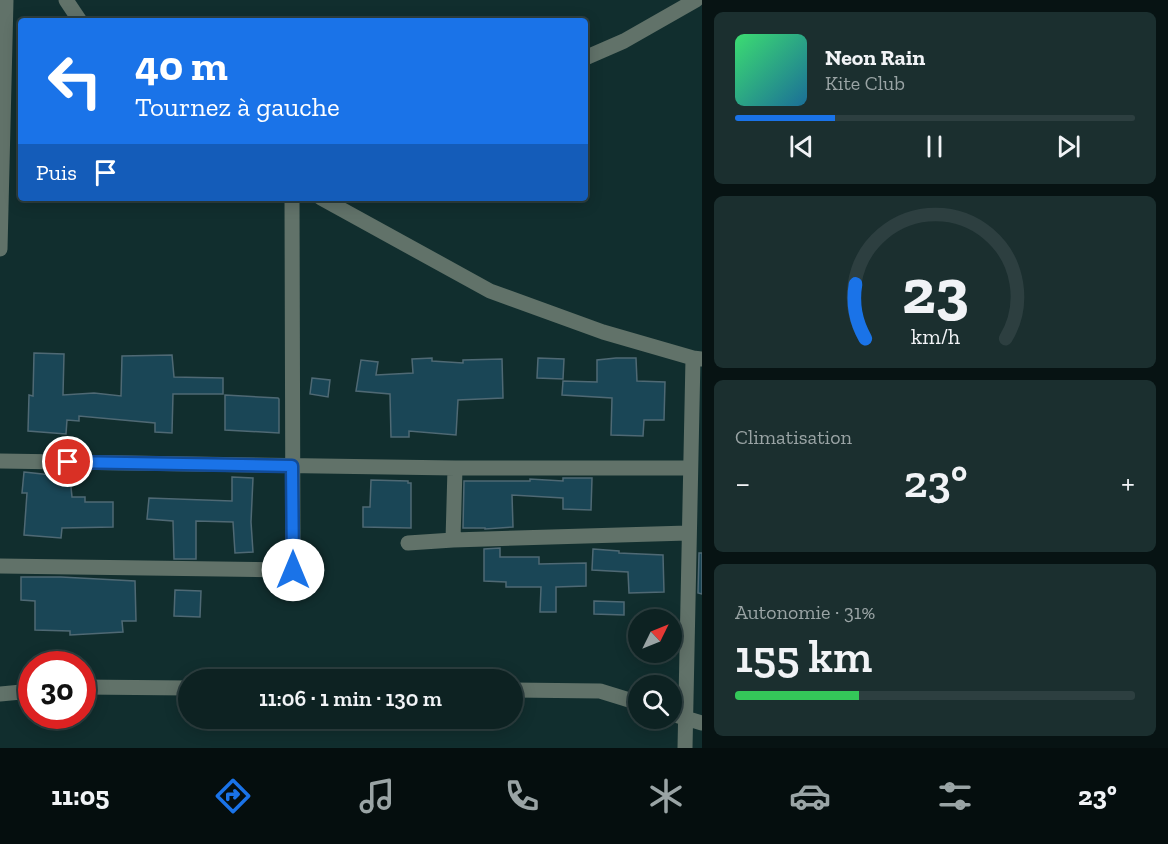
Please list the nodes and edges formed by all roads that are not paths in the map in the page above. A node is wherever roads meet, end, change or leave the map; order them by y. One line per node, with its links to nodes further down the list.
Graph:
1 (6, 0): 6 (street)
2 (66, 0): 4 (street)
3 (696, 0): 5 (street)
4 (78, 18)
5 (588, 57)
6 (2, 60): 9 (street)
7 (292, 201): 13 (street)
8 (326, 201): 11 (street)
9 (0, 235): 10 (street)
10 (0, 249)
11 (697, 359): 15 (street)
12 (0, 461): 13 (street)
13 (292, 466): 14 (street); 19 (street)
14 (454, 468): 15 (street); 17 (street)
15 (689, 468): 16 (street)
16 (688, 533): 17 (street); 20 (street)
17 (453, 540): 18 (street)
18 (408, 543)
19 (0, 566)
20 (681, 675)
21 (96, 687): 22 (street)
22 (178, 688)
23 (523, 690): 26 (street)
24 (18, 692): 25 (street)
25 (0, 694)
26 (628, 700)
27 (682, 717): 28 (street)
28 (702, 723)
29 (681, 729): 30 (street)
30 (685, 748)

